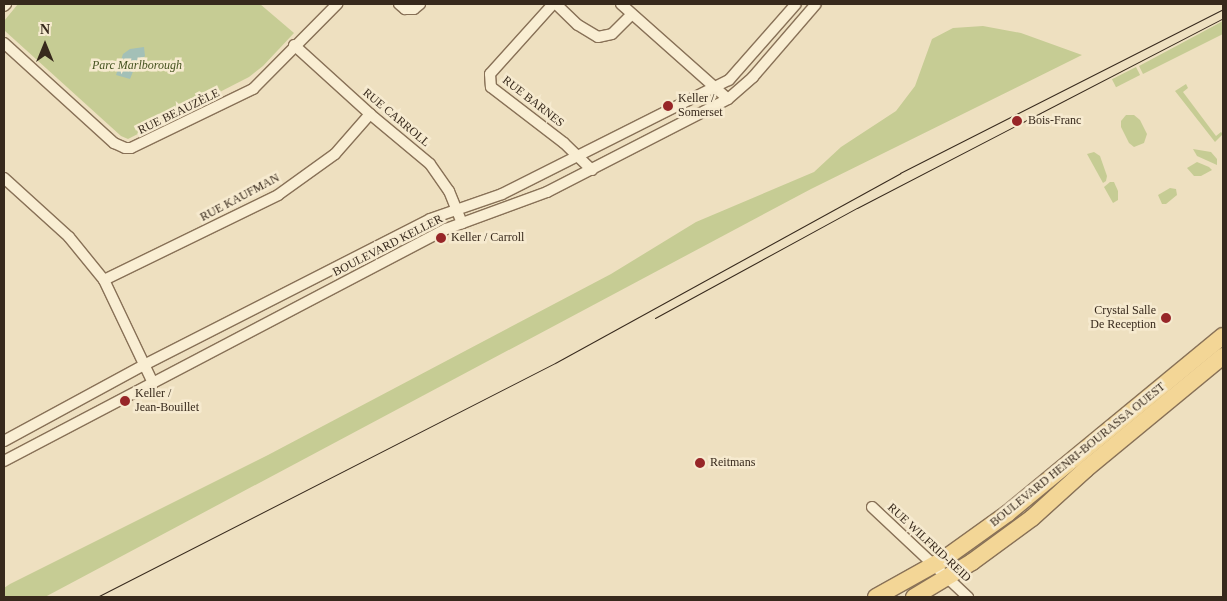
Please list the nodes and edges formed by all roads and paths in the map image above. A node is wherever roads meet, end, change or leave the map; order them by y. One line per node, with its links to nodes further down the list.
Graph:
1 (337, 4): 10 (street, RUE BEAUZÈLE)
2 (399, 4): 3 (street)
3 (420, 4)
4 (554, 4): 8 (street); 14 (street, RUE BARNES)
5 (621, 4): 8 (street)
6 (796, 4): 11 (street, BOULEVARD KELLER)
7 (816, 4): 12 (street, BOULEVARD KELLER)
8 (632, 14): 11 (street)
9 (4, 43): 10 (street, RUE BEAUZÈLE)
10 (294, 45): 13 (street, RUE CARROLL)
11 (715, 88): 12 (street); 14 (street, BOULEVARD KELLER)
12 (728, 99): 15 (street, BOULEVARD KELLER)
13 (370, 114): 17 (street, RUE CARROLL); 19 (street, RUE KAUFMAN)
14 (580, 156): 15 (street, RUE BARNES); 17 (street, BOULEVARD KELLER)
15 (592, 170): 18 (street, BOULEVARD KELLER)
16 (4, 178): 19 (street)
17 (456, 209): 18 (street, RUE CARROLL); 22 (street, BOULEVARD KELLER)
18 (462, 224): 23 (street, BOULEVARD KELLER)
19 (104, 280): 22 (street)
20 (1223, 336): 27 (main road, BOULEVARD HENRI-BOURASSA OUEST)
21 (1223, 356): 28 (main road, BOULEVARD HENRI-BOURASSA OUEST)
22 (144, 365): 23 (street); 24 (street, BOULEVARD KELLER)
23 (153, 383): 25 (street, BOULEVARD KELLER)
24 (4, 441)
25 (4, 461)
26 (872, 507): 27 (street, RUE WILFRID-REID)
27 (932, 565): 28 (street, RUE WILFRID-REID); 29 (main road, BOULEVARD HENRI-BOURASSA OUEST)
28 (947, 578): 30 (main road, BOULEVARD HENRI-BOURASSA OUEST); 31 (street, RUE WILFRID-REID)
29 (876, 597)
30 (914, 597)
31 (968, 597)

